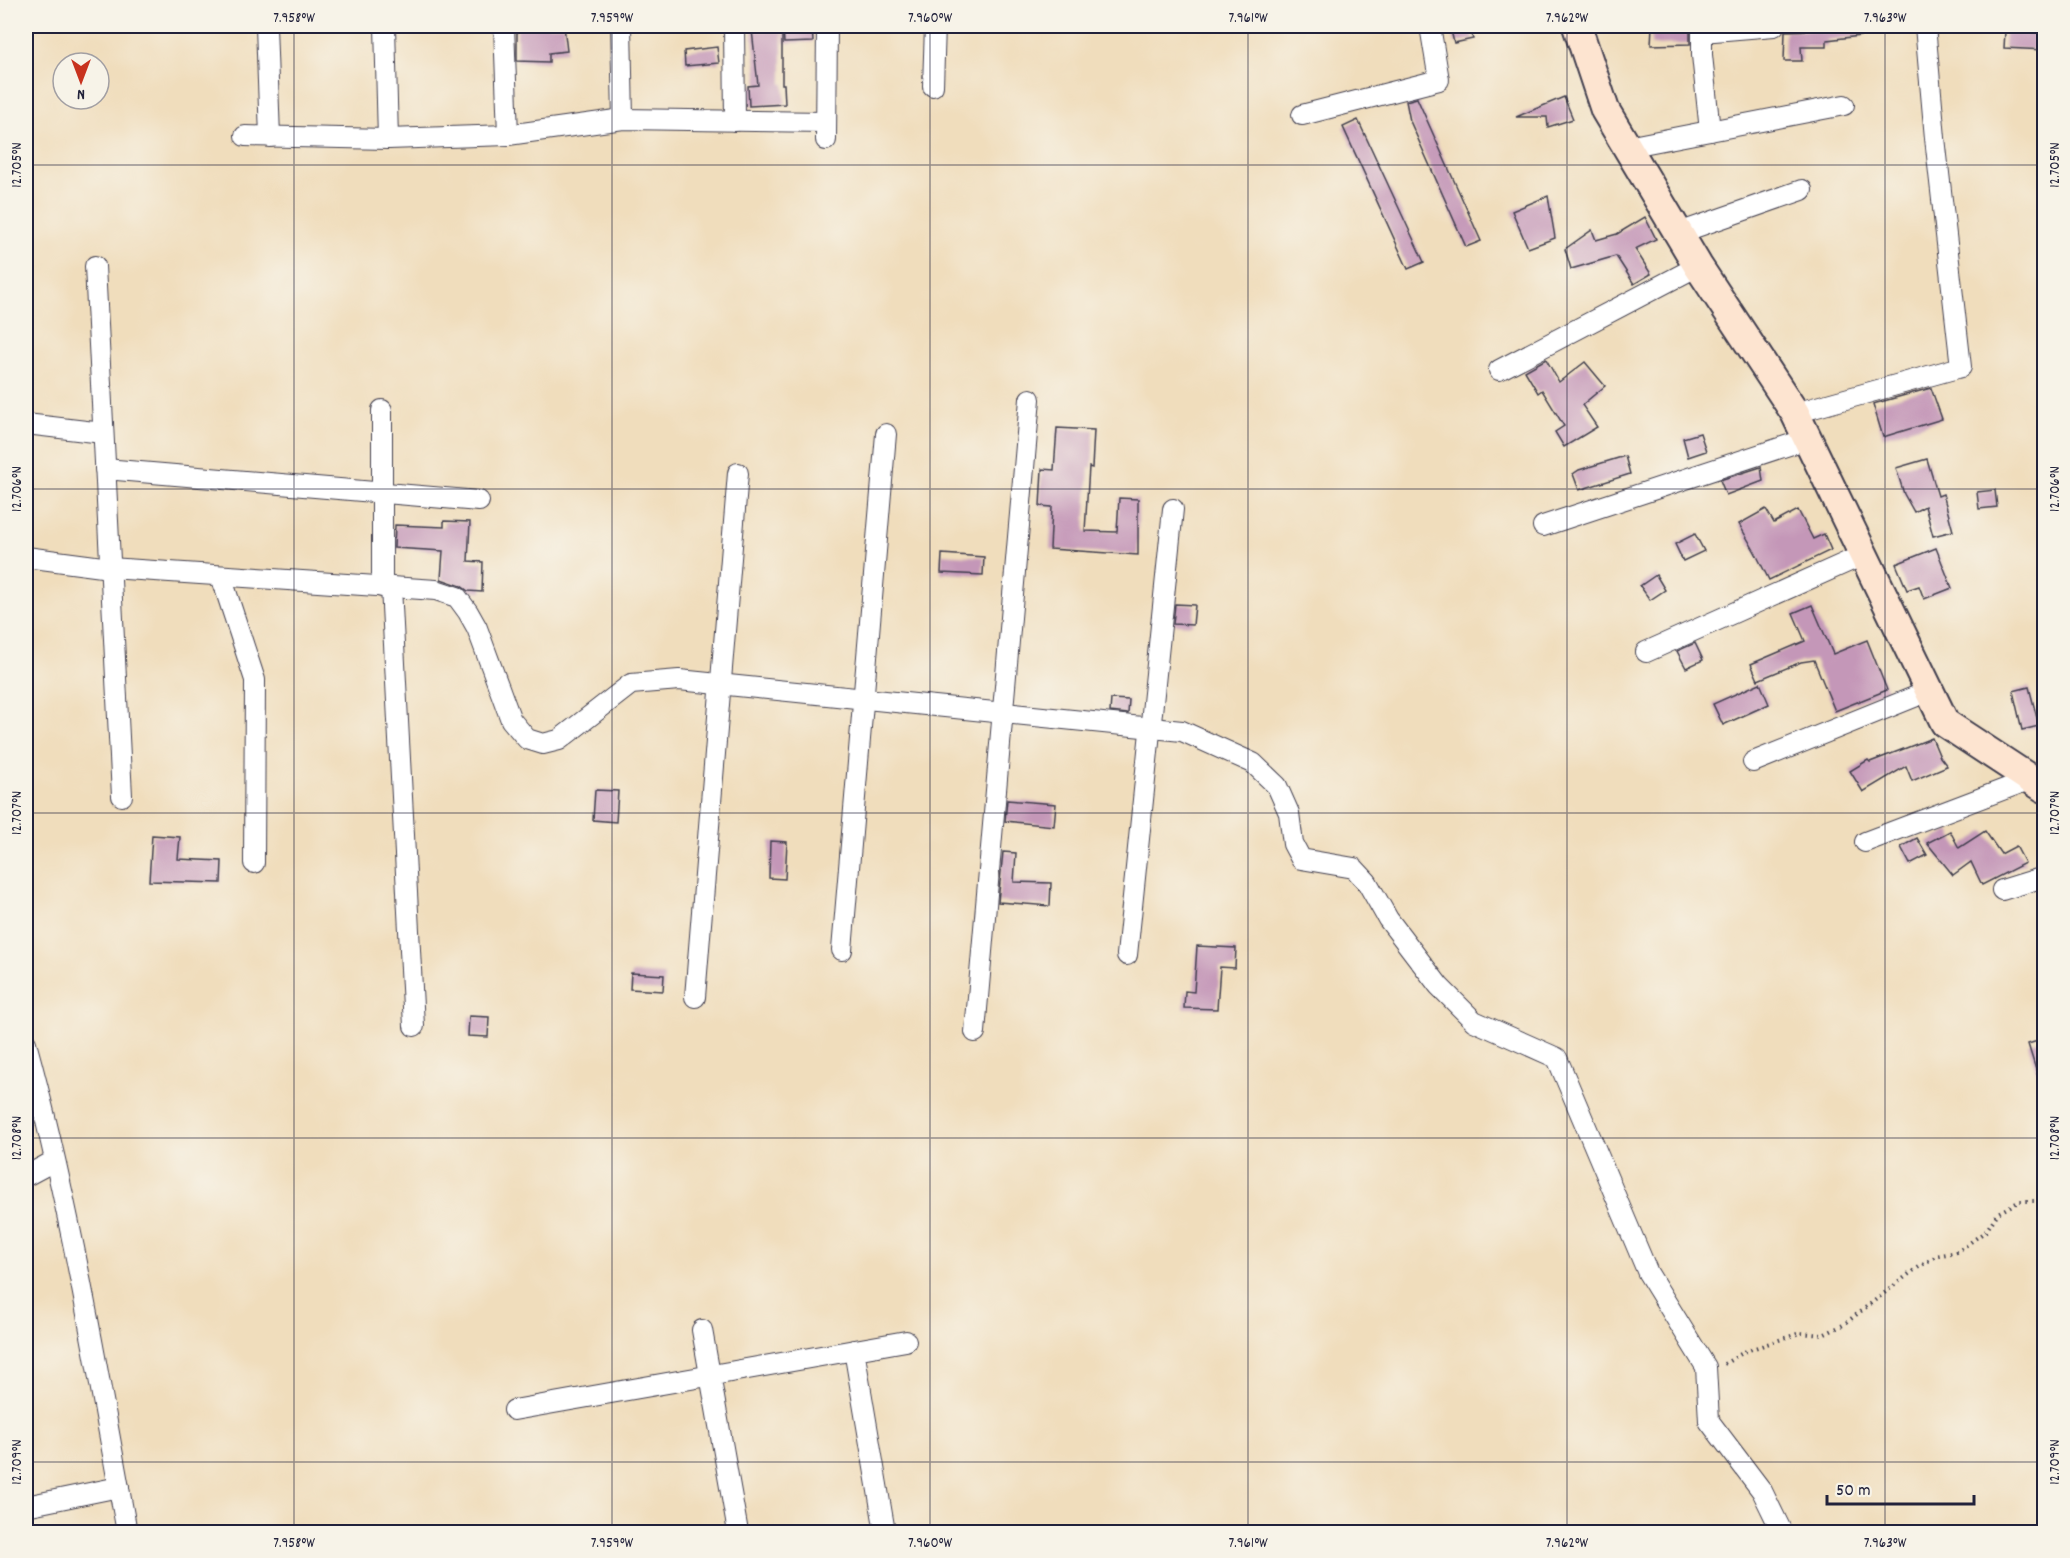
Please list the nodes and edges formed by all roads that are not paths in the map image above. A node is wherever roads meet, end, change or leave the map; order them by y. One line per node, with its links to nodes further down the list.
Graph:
1 (266, 26): 21 (street)
2 (385, 26): 22 (street)
3 (504, 26): 19 (street)
4 (621, 26): 16 (street)
5 (734, 26): 17 (street)
6 (827, 26): 17 (street)
7 (935, 26): 13 (street)
8 (1430, 26): 15 (street)
9 (1577, 26): 23 (street)
10 (1774, 26): 12 (street)
11 (1926, 26): 31 (street)
12 (1702, 28): 18 (street)
13 (933, 86)
14 (1844, 105): 18 (street)
15 (1302, 115)
16 (622, 119): 17 (street); 19 (street)
17 (735, 121)
18 (1710, 131): 23 (street)
19 (508, 135): 22 (street)
20 (245, 136): 21 (street)
21 (270, 136): 22 (street)
22 (388, 139)
23 (1628, 147): 25 (street)
24 (1802, 190): 25 (street)
25 (1679, 233): 27 (street)
26 (95, 266): 33 (street)
27 (1698, 266): 28 (street); 31 (street)
28 (1499, 370)
29 (1030, 399): 51 (street)
30 (382, 410): 38 (street)
31 (1795, 413): 35 (street)
32 (26, 424): 33 (street)
33 (103, 432): 36 (street)
34 (886, 434): 50 (street)
35 (1807, 439): 41 (street); 42 (street)
36 (105, 469): 38 (street); 44 (street)
37 (738, 473): 48 (street)
38 (382, 493): 39 (street); 46 (street)
39 (479, 501)
40 (1173, 509): 52 (street)
41 (1542, 526)
42 (1863, 555): 47 (street); 49 (street)
43 (26, 557): 44 (street)
44 (110, 568): 45 (street); 55 (street)
45 (221, 576): 46 (street); 57 (street)
46 (387, 587): 48 (street); 63 (street)
47 (1646, 652)
48 (721, 684): 50 (street); 62 (street)
49 (1929, 691): 53 (street); 54 (street)
50 (863, 698): 51 (street); 60 (street)
51 (1003, 712): 52 (street); 64 (street)
52 (1150, 728): 61 (street); 78 (street)
53 (1753, 762)
54 (2040, 781): 56 (street)
55 (122, 796)
56 (1865, 842)
57 (254, 863)
58 (2044, 877): 59 (street)
59 (2002, 890)
60 (842, 950)
61 (1127, 955)
62 (695, 998)
63 (414, 1026)
64 (975, 1032)
65 (26, 1043): 66 (street)
66 (54, 1161): 67 (street); 73 (street)
67 (26, 1176)
68 (702, 1330): 71 (street)
69 (906, 1341): 70 (street)
70 (854, 1350): 71 (street); 77 (street)
71 (710, 1375): 72 (street); 76 (street)
72 (514, 1410)
73 (119, 1487): 74 (street); 75 (street)
74 (26, 1506)
75 (127, 1533)
76 (738, 1533)
77 (885, 1533)
78 (1782, 1533)

